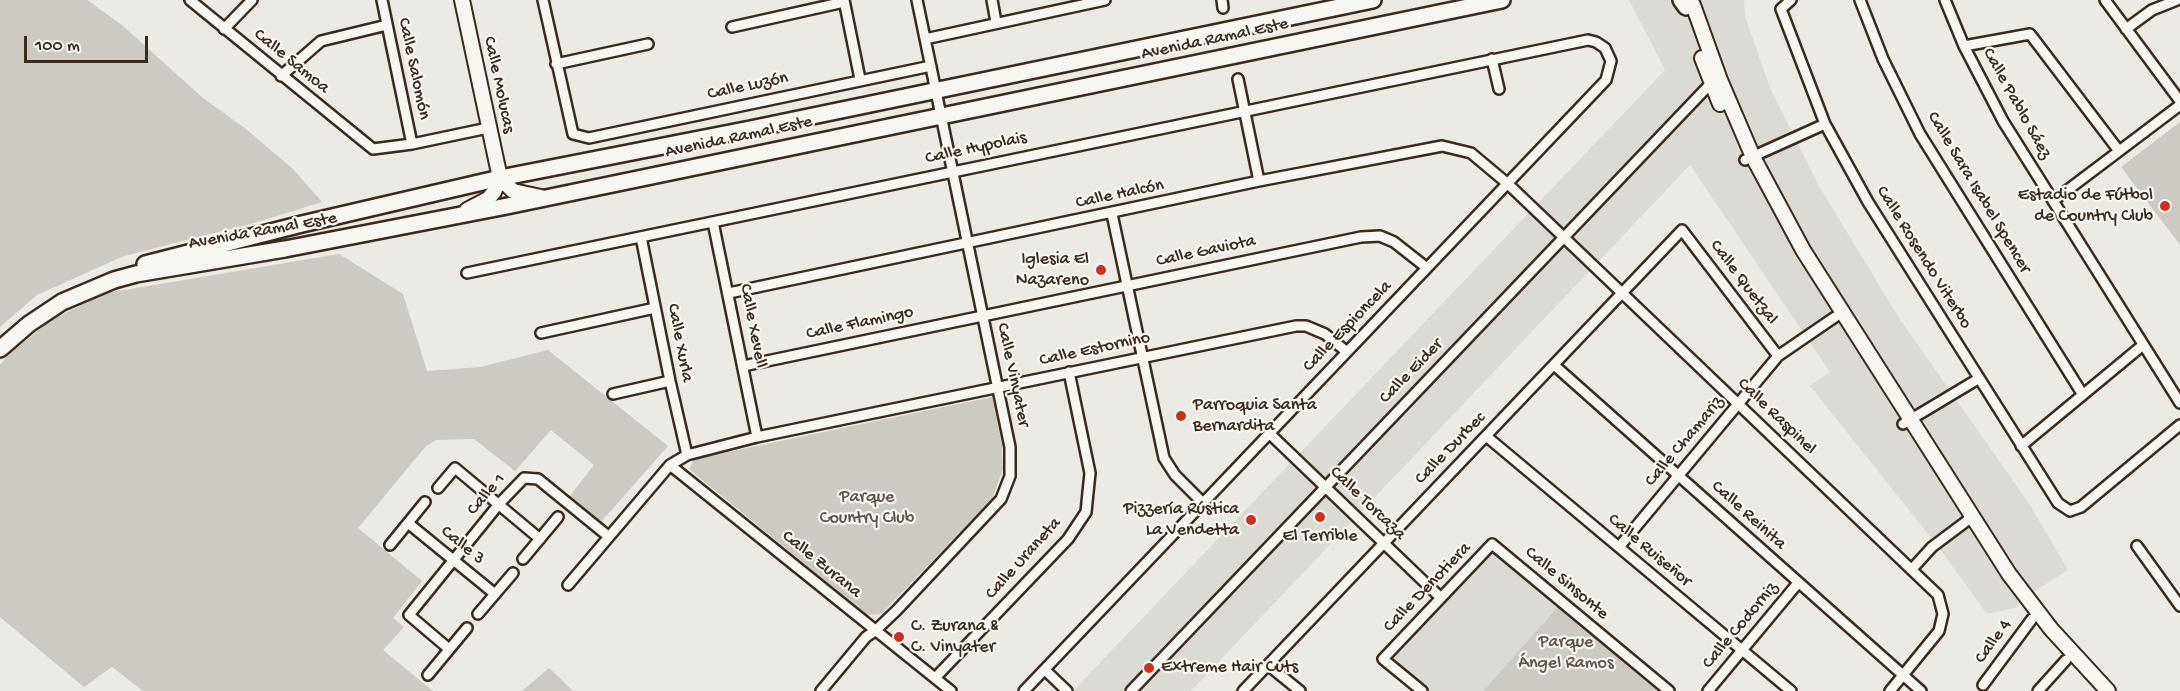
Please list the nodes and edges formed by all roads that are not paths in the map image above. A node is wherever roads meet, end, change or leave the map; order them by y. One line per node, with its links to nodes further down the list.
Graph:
1 (190, 0): 21 (street, Calle Samoa)
2 (252, 0): 21 (street)
3 (382, 0): 19 (street, Calle Salomón)
4 (462, 0): 40 (street, Calle Molucas)
5 (543, 0): 28 (street)
6 (917, 0): 23 (street, Calle Vinyater)
7 (992, 0): 18 (street)
8 (1105, 0): 18 (street)
9 (1373, 0): 35 (main road, Avenida Ramal Este)
10 (1502, 0): 38 (main road, Avenida Ramal Este)
11 (1791, 0): 39 (street, Calle Rosendo Viterbo)
12 (1860, 0): 79 (street, Calle Sara Isabel Spencer)
13 (1946, 0): 25 (street, Calle Pablo Sáez)
14 (2105, 0): 22 (street)
15 (2177, 0): 22 (street)
16 (844, 1): 20 (street); 31 (street)
17 (1688, 2): 33 (street)
18 (996, 22): 23 (street)
19 (387, 25): 30 (street); 41 (street, Calle Salomón)
20 (732, 27)
21 (224, 29): 30 (street, Calle Samoa)
22 (2126, 29): 36 (street)
23 (925, 39): 29 (street, Calle Vinyater)
24 (648, 44): 28 (street)
25 (1964, 46): 42 (street); 49 (street, Calle Pablo Sáez)
26 (1492, 59): 27 (street, Calle Hypolais); 34 (street); 37 (street, Calle Hypolais)
27 (1610, 60): 47 (street, Calle Espioncela)
28 (556, 64): 31 (street, Calle Luzón)
29 (930, 66): 31 (street, Calle Luzón); 35 (street, Calle Vinyater)
30 (281, 76): 41 (street, Calle Samoa)
31 (860, 79)
32 (1238, 79): 37 (street)
33 (1714, 79): 43 (street); 55 (street, Calle Eider)
34 (1499, 89)
35 (935, 90): 38 (street, Calle Vinyater); 45 (main road, Avenida Ramal Este)
36 (2180, 103): 42 (street)
37 (1244, 110): 44 (street, Calle Hypolais); 46 (street)
38 (941, 117): 44 (street, Calle Vinyater); 48 (main road, Avenida Ramal Este)
39 (1825, 124): 43 (street); 75 (street, Calle Rosendo Viterbo)
40 (488, 128): 41 (street); 45 (street, Calle Molucas)
41 (412, 144)
42 (2119, 151): 49 (street)
43 (1749, 158): 64 (street); 82 (street)
44 (952, 171): 52 (street, Calle Hypolais); 56 (street, Calle Vinyater)
45 (500, 178): 48 (street); 51 (street); 66 (main road, Avenida Ramal Este)
46 (1259, 181): 47 (street, Calle Halcón); 50 (street, Calle Halcón)
47 (1508, 184): 55 (street, Calle Raspinel); 57 (street, Calle Espioncela)
48 (546, 198): 51 (main road, Avenida Ramal Este)
49 (2053, 201): 67 (street, Calle Pablo Sáez)
50 (1112, 214): 56 (street, Calle Halcón); 59 (street)
51 (450, 215): 68 (main road, Avenida Ramal Este)
52 (713, 222): 54 (street, Calle Hypolais); 60 (street, Calle Xevell)
53 (1682, 230): 61 (street, Calle Durbec); 70 (street, Calle Quetzal)
54 (641, 237): 58 (street, Calle Hypolais); 62 (street, Calle Xurla)
55 (1563, 237): 61 (street, Calle Raspinel); 91 (street, Calle Eider)
56 (968, 244): 60 (street, Calle Halcón); 63 (street, Calle Vinyater)
57 (1428, 268): 59 (street, Calle Gaviota); 69 (street, Calle Espioncela)
58 (467, 273)
59 (1127, 286): 63 (street, Calle Gaviota); 71 (street)
60 (729, 293): 73 (street, Calle Xevell)
61 (1622, 293): 72 (street, Calle Durbec); 80 (street, Calle Raspinel)
62 (655, 308): 65 (street); 76 (street, Calle Xurla)
63 (983, 315): 73 (street, Calle Flamingo); 77 (street, Calle Vinyater)
64 (1835, 318): 70 (street, Calle Chamariz); 82 (street)
65 (541, 333)
66 (0, 338)
67 (2143, 345): 79 (street); 81 (street, Calle Pablo Sáez)
68 (0, 350)
69 (1347, 352): 71 (street, Calle Estornino); 84 (street, Calle Espioncela)
70 (1778, 356): 80 (street, Calle Chamariz)
71 (1142, 358): 74 (street, Calle Estornino); 94 (street)
72 (1554, 365): 85 (street, Calle Durbec); 90 (street, Calle Reinita)
73 (743, 366): 86 (street, Calle Xevell)
74 (1069, 372): 77 (street, Calle Estornino); 126 (street, Calle Uraneta)
75 (1978, 379): 82 (street); 87 (street, Calle Rosendo Viterbo)
76 (670, 381): 78 (street); 88 (street, Calle Xurla)
77 (998, 388): 86 (street, Calle Estornino); 118 (street, Calle Vinyater)
78 (613, 394)
79 (2083, 395): 87 (street)
80 (1738, 403): 90 (street, Calle Chamariz); 108 (street, Calle Raspinel)
81 (2180, 403)
82 (1907, 422): 97 (street)
83 (2180, 425): 87 (street, Calle Rosendo Viterbo)
84 (1270, 434): 91 (street, Calle Torcaza); 94 (street, Calle Espioncela)
85 (1486, 436): 101 (street, Calle Durbec); 104 (street, Calle Ruiseñor)
86 (757, 437): 88 (street, Calle Estornino)
87 (2021, 446)
88 (687, 455): 89 (street, Calle Estornino)
89 (670, 465): 99 (street, Calle Estornino); 118 (street, Calle Zurana)
90 (1678, 475): 104 (street, Calle Chamariz); 110 (street, Calle Reinita)
91 (1325, 487): 101 (street, Calle Torcaza); 132 (street, Calle Eider)
92 (438, 488): 95 (street)
93 (425, 502): 98 (street)
94 (1203, 502): 123 (street, Calle Espioncela)
95 (499, 504): 99 (street, Calle 1); 100 (street); 107 (street, Calle 1)
96 (558, 517): 100 (street)
97 (1968, 519): 108 (street); 116 (street); 143 (street)
98 (408, 523): 102 (street); 107 (street, Calle 3)
99 (608, 536): 111 (street, Calle Estornino)
100 (540, 539): 106 (street)
101 (1384, 543): 113 (street, Calle Torcaza); 122 (street, Calle Durbec)
102 (390, 545)
103 (2138, 546): 114 (street)
104 (1619, 547): 120 (street, Calle Ruiseñor)
105 (1497, 548): 113 (street, Calle Denotiera); 136 (street, Calle Sinsonte)
106 (524, 559)
107 (454, 560): 112 (street, Calle 3); 119 (street, Calle 1)
108 (1912, 569): 125 (street, Calle Raspinel)
109 (513, 573): 112 (street)
110 (1798, 583): 120 (street, Calle Codorniz); 125 (street, Calle Reinita)
111 (568, 585)
112 (495, 594): 115 (street)
113 (1441, 598): 135 (street, Calle Denotiera)
114 (2180, 606)
115 (478, 614)
116 (2032, 619): 121 (street); 127 (street, Calle 4)
117 (467, 628): 119 (street)
118 (876, 630): 126 (street, Calle Zurana); 128 (street, Calle Vinyater)
119 (449, 649): 124 (street)
120 (1742, 650): 137 (street, Calle Codorniz); 138 (street, Calle Ruiseñor)
121 (2066, 660): 141 (street); 142 (street)
122 (1268, 665): 133 (street, Calle Durbec); 134 (street)
123 (1045, 670): 130 (street, Calle Espioncela); 131 (street)
124 (428, 675)
125 (1903, 676): 139 (street, Calle Raspinel); 140 (street, Calle Reinita)
126 (935, 678): 129 (street, Calle Zurana)
127 (1983, 685)
128 (821, 691)
129 (951, 691)
130 (1024, 691)
131 (1067, 691)
132 (1131, 691)
133 (1243, 691)
134 (1300, 691)
135 (1422, 691)
136 (1669, 691)
137 (1708, 691)
138 (1791, 691)
139 (1890, 691)
140 (1921, 691)
141 (2038, 691)
142 (2094, 691)
143 (2108, 691)

